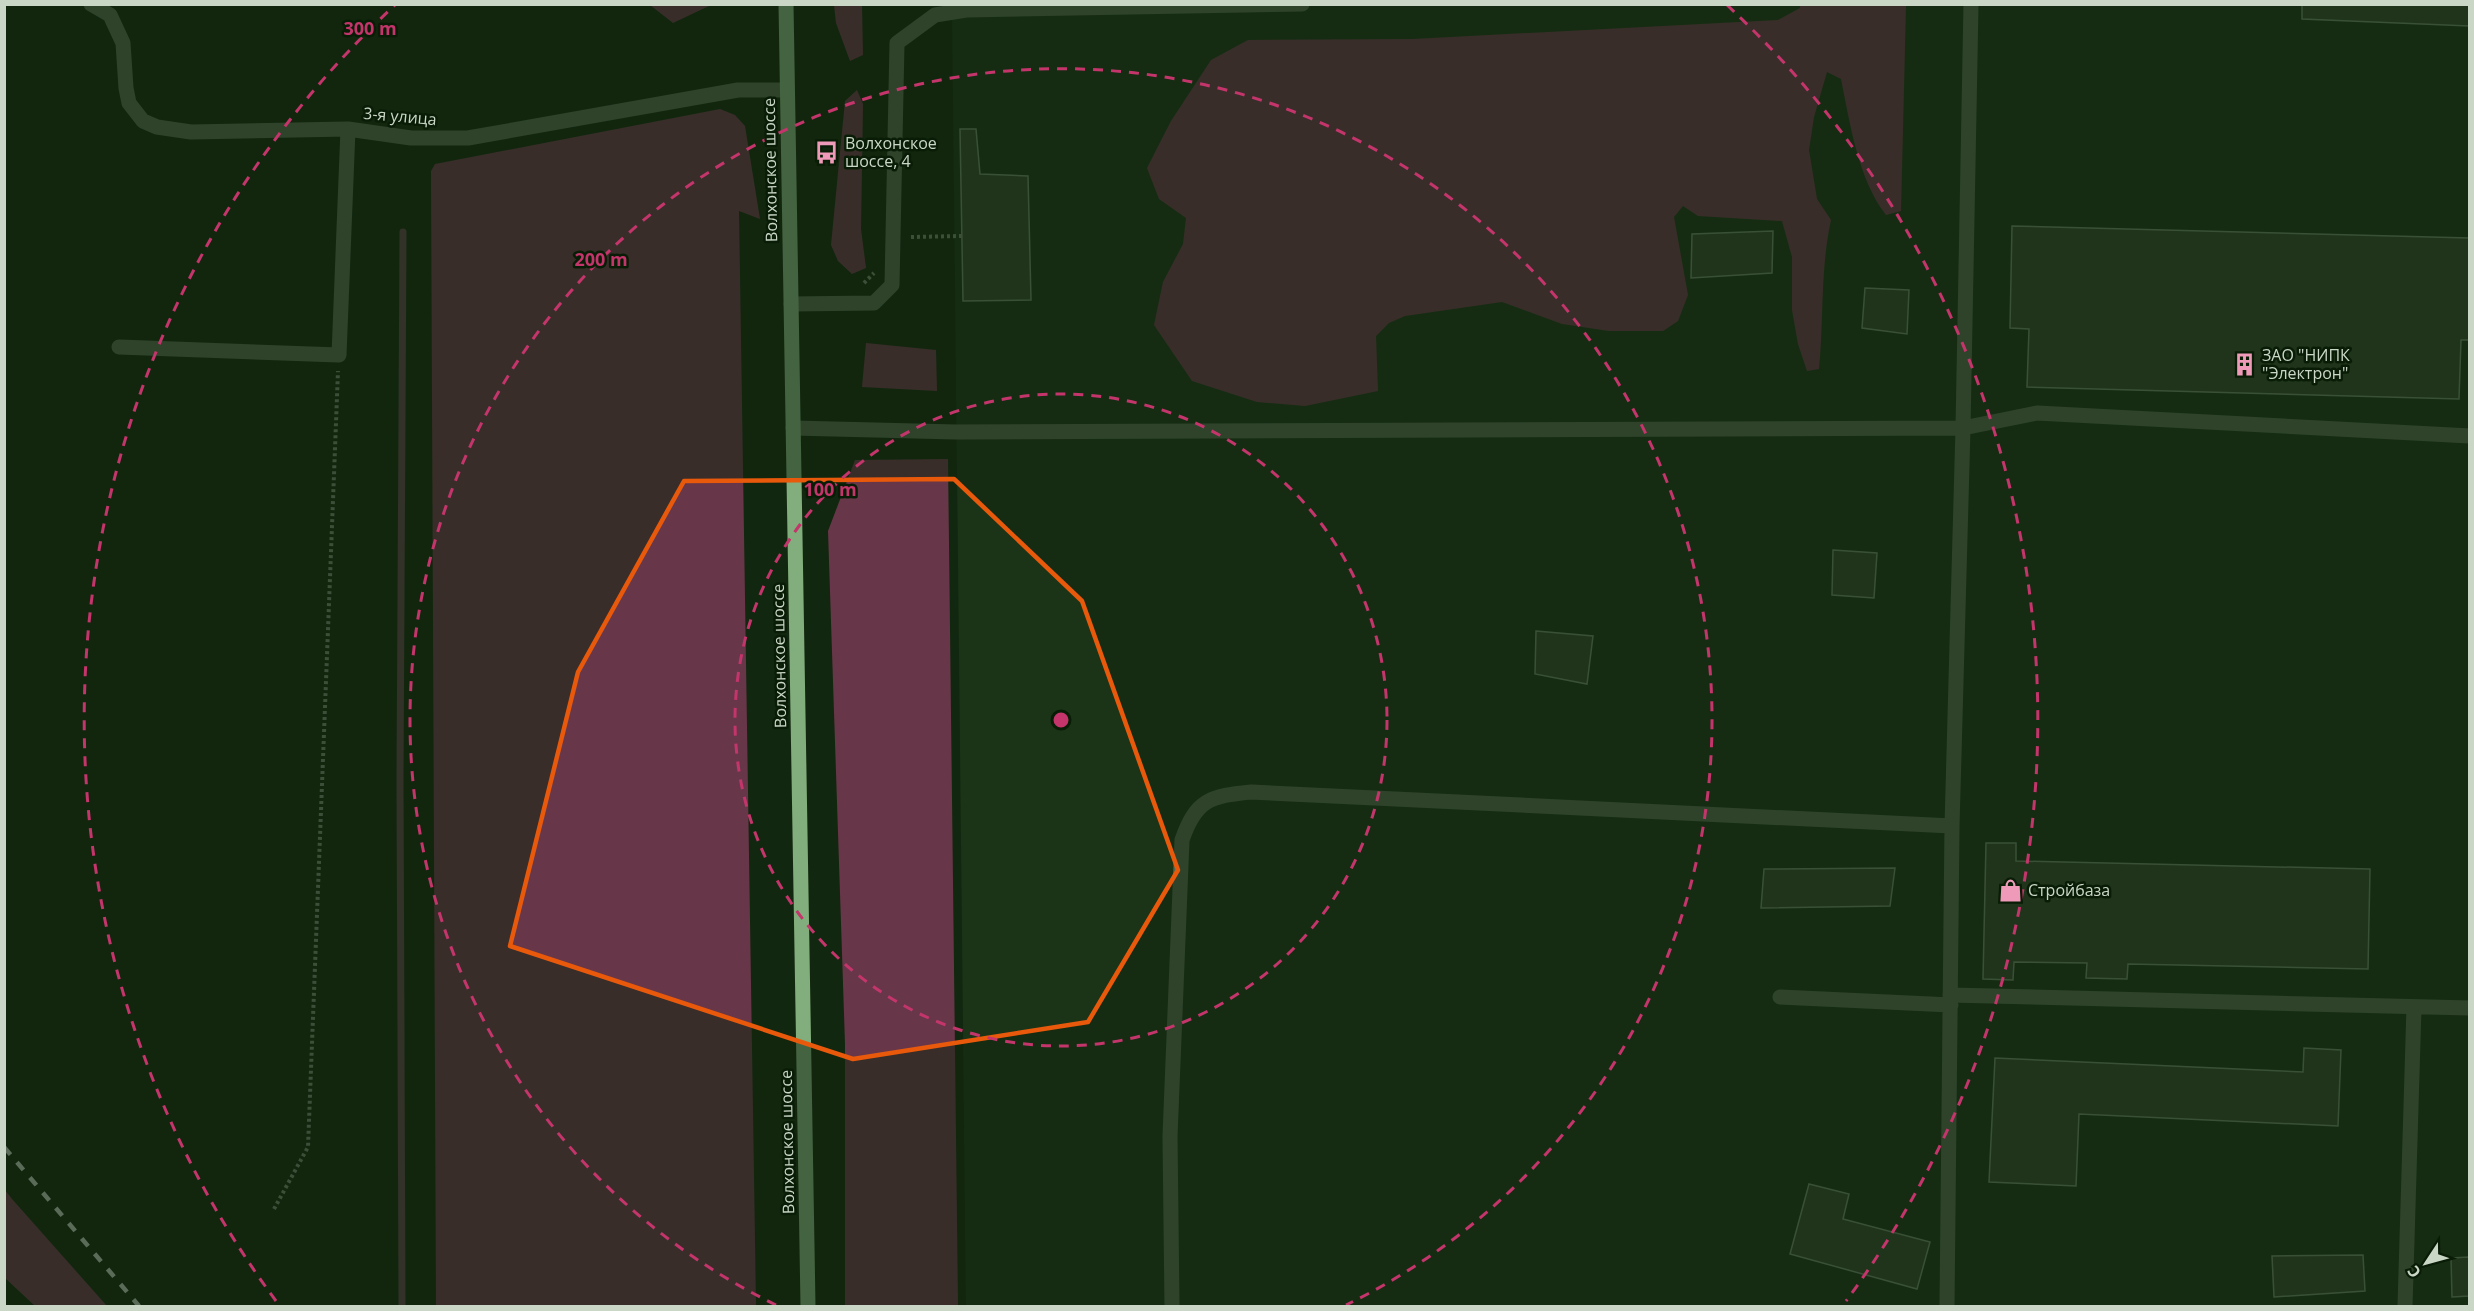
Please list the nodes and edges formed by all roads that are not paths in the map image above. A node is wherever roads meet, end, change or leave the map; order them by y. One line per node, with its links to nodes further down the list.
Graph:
1 (91, 4): 7 (street, 3-я улица)
2 (786, 4): 6 (main road, Волхонское шоссе)
3 (1302, 4): 5 (street)
4 (1971, 4): 11 (street)
5 (1047, 7): 8 (street)
6 (787, 90): 7 (street, 3-я улица); 8 (main road, Волхонское шоссе)
7 (348, 129): 9 (street)
8 (791, 304): 10 (main road, Волхонское шоссе)
9 (119, 347)
10 (793, 428): 11 (street); 18 (main road, Волхонское шоссе)
11 (1963, 428): 12 (street); 13 (street)
12 (2469, 436)
13 (1952, 826): 15 (street); 19 (street)
14 (1780, 997): 15 (street)
15 (1951, 1000): 16 (street); 20 (street)
16 (2414, 1007): 17 (street); 21 (street)
17 (2469, 1008)
18 (808, 1306)
19 (1172, 1306)
20 (1947, 1306)
21 (2405, 1306)

